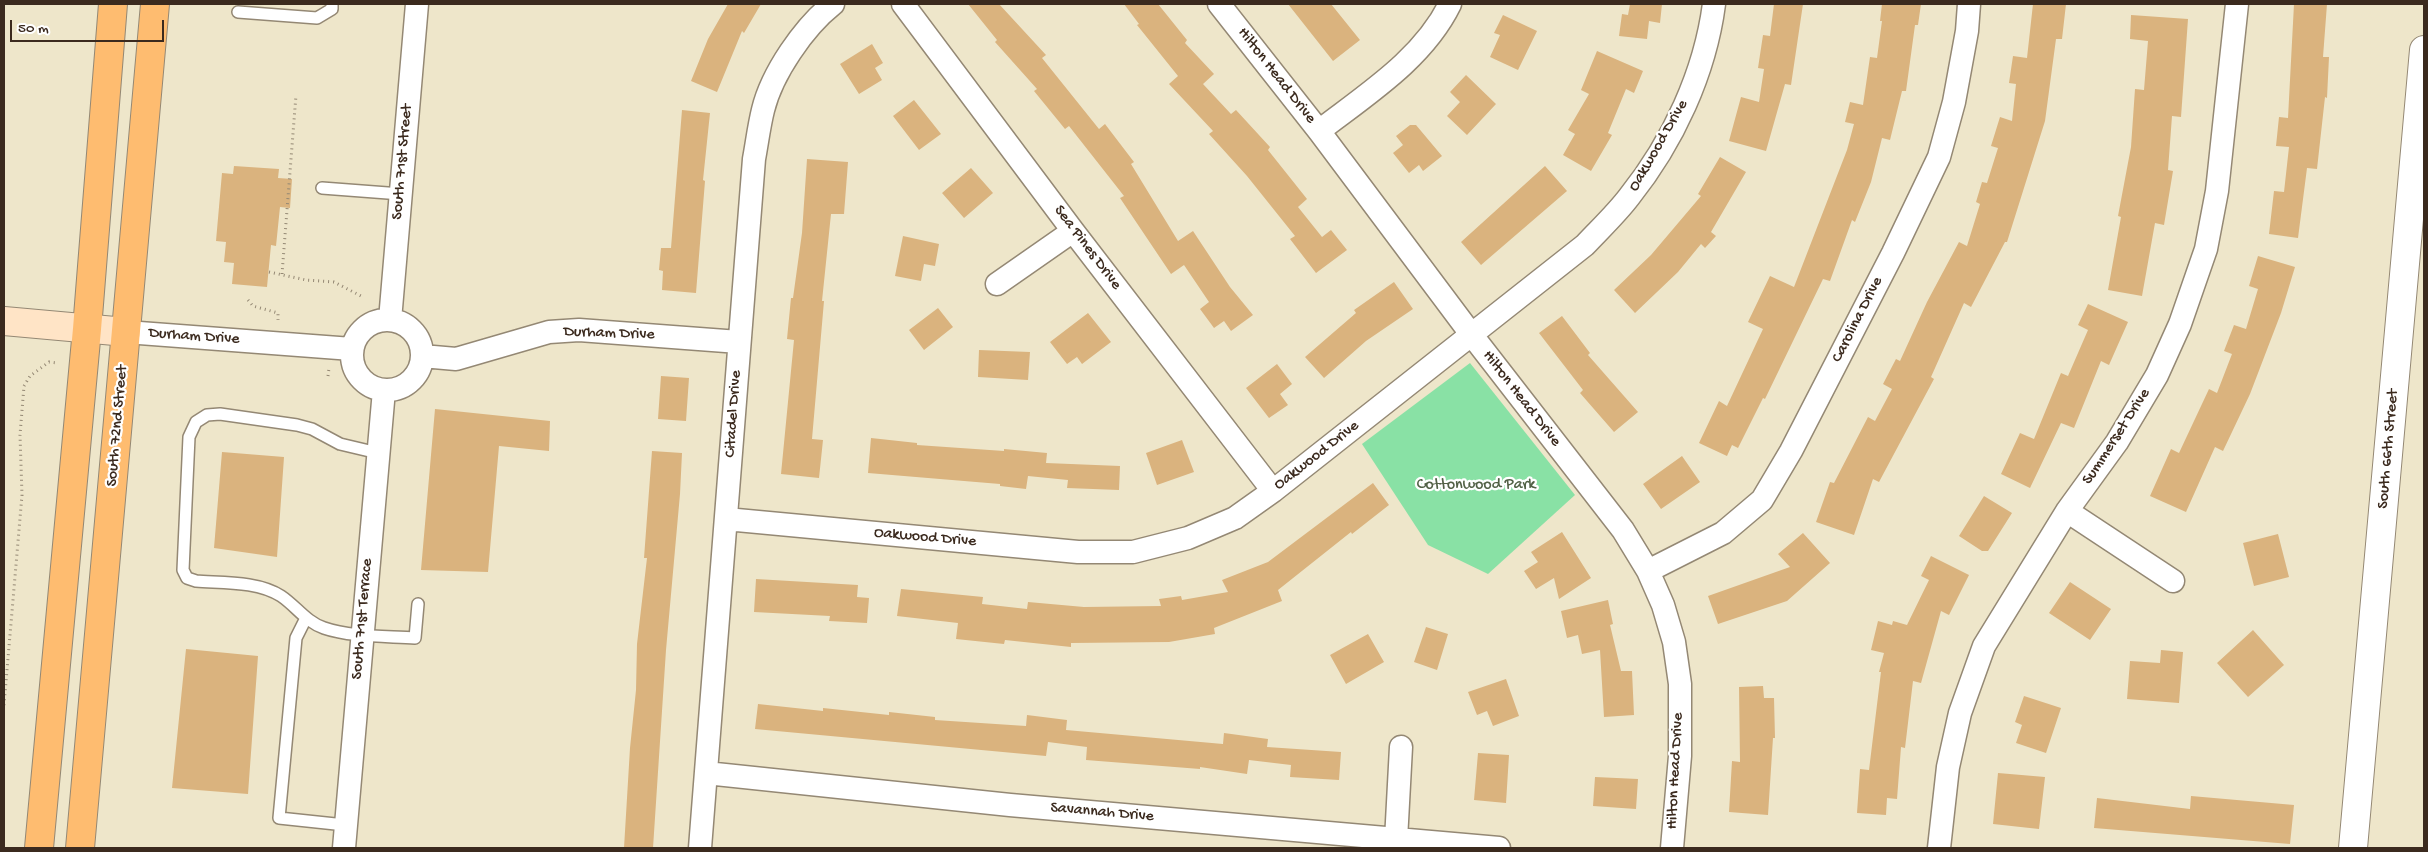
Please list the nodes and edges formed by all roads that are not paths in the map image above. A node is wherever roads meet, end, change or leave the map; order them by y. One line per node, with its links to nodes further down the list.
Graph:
1 (113, 4): 21 (main road)
2 (155, 4): 22 (main road, South 72nd Street)
3 (332, 4): 12 (lane)
4 (417, 4): 16 (street, South 71st Street)
5 (833, 4): 24 (street, Citadel Drive)
6 (903, 4): 17 (street, Sea Pines Drive)
7 (1219, 4): 14 (street, Hilton Head Drive)
8 (1450, 4): 14 (street)
9 (1714, 4): 23 (street, Oakwood Drive)
10 (1969, 4): 32 (street, Carolina Drive)
11 (2237, 4): 30 (street, Summerset Drive)
12 (238, 12)
13 (2424, 50): 48 (street, South 66th Street)
14 (1319, 131): 23 (street, Hilton Head Drive)
15 (322, 188): 16 (lane)
16 (400, 194): 19 (street, South 71st Street)
17 (1073, 231): 18 (street); 29 (street, Sea Pines Drive)
18 (997, 284)
19 (390, 320): 25 (street); 26 (street)
20 (4, 321): 21 (main road)
21 (87, 328): 22 (main road); 41 (main road)
22 (126, 332): 25 (street, Durham Drive); 42 (main road, South 72nd Street)
23 (1471, 334): 29 (street, Oakwood Drive); 32 (street, Hilton Head Drive)
24 (739, 342): 26 (street, Durham Drive); 31 (street, Citadel Drive)
25 (352, 349): 27 (street)
26 (422, 356): 27 (street)
27 (384, 390): 28 (street, South 71st Terrace)
28 (378, 453): 35 (lane); 36 (street, South 71st Terrace)
29 (1273, 491): 31 (street, Oakwood Drive)
30 (2067, 511): 33 (street); 47 (street, Summerset Drive)
31 (726, 519): 38 (street, Citadel Drive)
32 (1648, 571): 46 (street, Hilton Head Drive)
33 (2173, 581)
34 (418, 604): 36 (lane)
35 (306, 618): 36 (lane); 39 (lane)
36 (362, 634): 39 (street, South 71st Terrace)
37 (1401, 746): 40 (street)
38 (706, 774): 40 (street, Savannah Drive); 44 (street, Citadel Drive)
39 (345, 825): 43 (street, South 71st Terrace)
40 (1396, 840): 45 (street, Savannah Drive)
41 (39, 848)
42 (80, 848)
43 (344, 848)
44 (700, 848)
45 (1498, 848)
46 (1672, 848)
47 (1939, 848)
48 (2353, 848)

